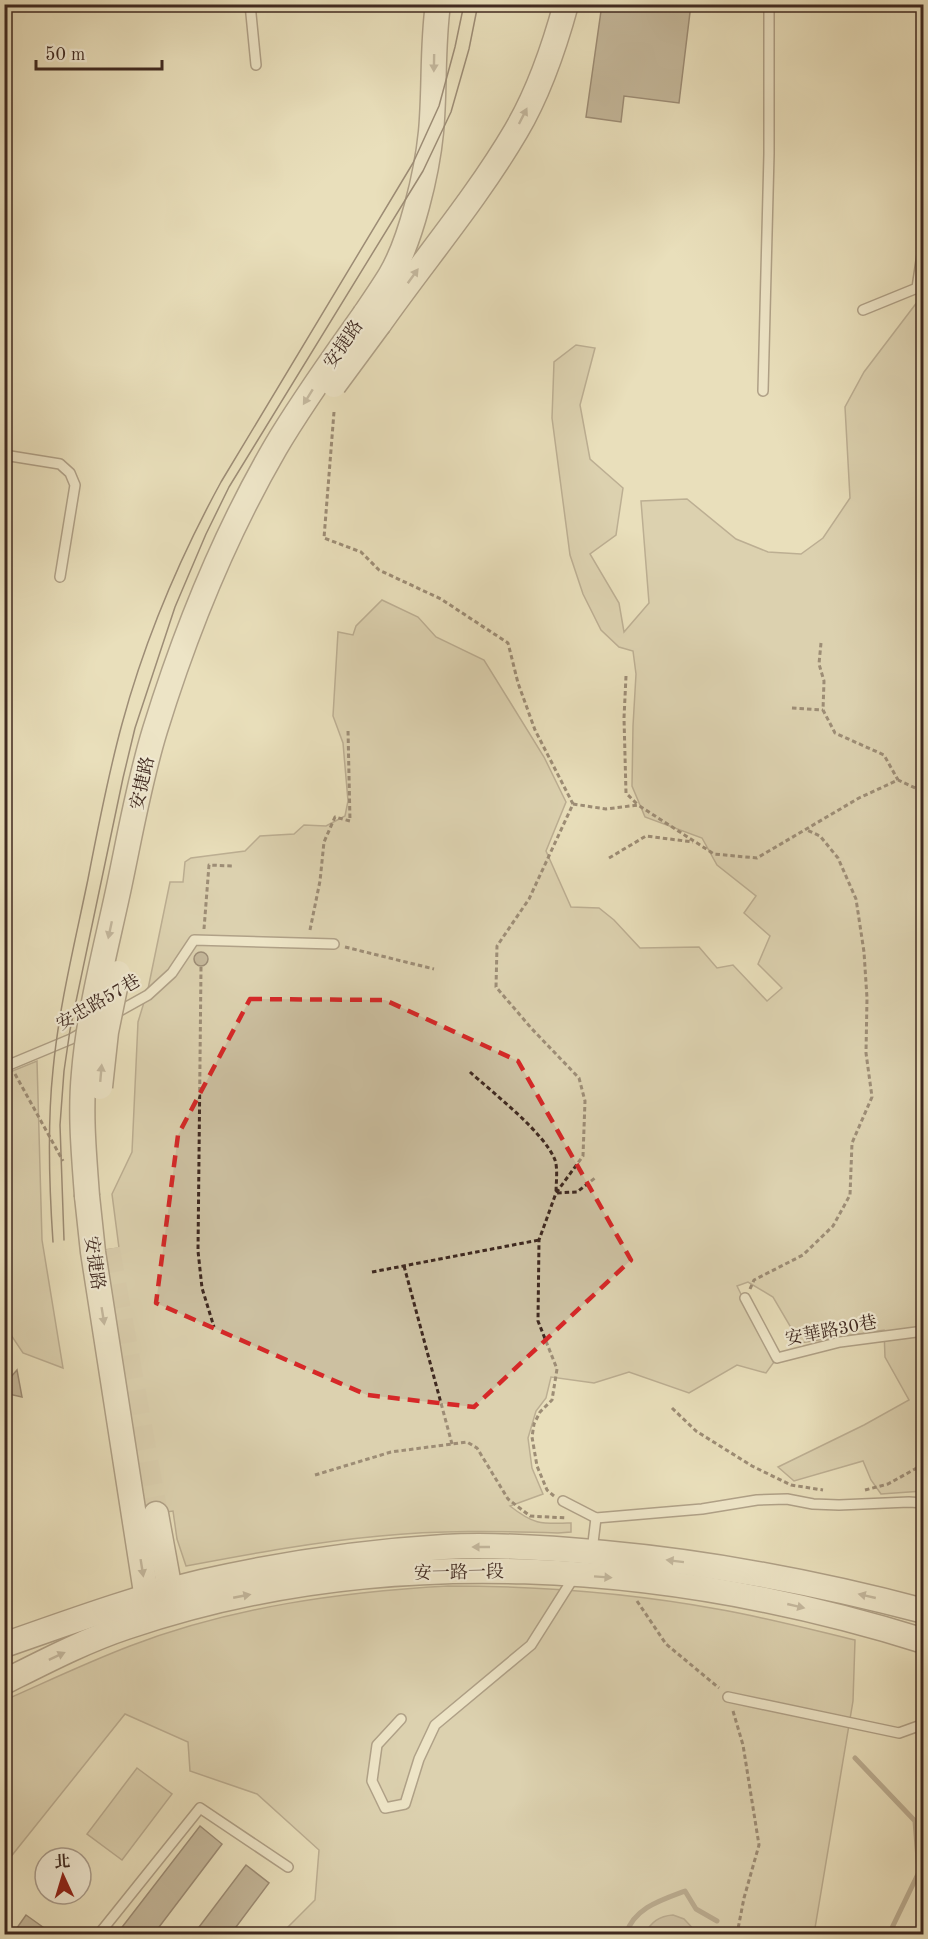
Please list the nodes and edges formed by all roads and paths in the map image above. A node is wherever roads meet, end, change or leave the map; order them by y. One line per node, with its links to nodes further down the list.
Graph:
1 (250, 4): 5 (lane)
2 (438, 4): 8 (street, 安捷路, one-way to 8)
3 (566, 4): 8 (street, 安捷路, one-way to 3)
4 (768, 4): 9 (lane)
5 (256, 64)
6 (924, 241): 7 (lane)
7 (863, 310)
8 (372, 319): 36 (street, 安捷路, bridge)
9 (763, 391)
10 (334, 412): 20 (path)
11 (4, 455): 12 (lane)
12 (60, 578)
13 (821, 643): 16 (path)
14 (626, 676): 21 (path)
15 (792, 708): 16 (path)
16 (823, 710): 18 (path)
17 (348, 730): 27 (path)
18 (898, 780): 19 (path); 22 (path)
19 (924, 792)
20 (573, 804): 21 (path); 35 (path)
21 (638, 805): 23 (path)
22 (807, 830): 23 (path); 41 (path)
23 (695, 842): 24 (path)
24 (609, 858)
25 (233, 866): 26 (path)
26 (203, 940): 27 (lane); 31 (lane, 安忠路57巷)
27 (307, 943): 28 (lane)
28 (333, 944): 30 (path)
29 (201, 967): 42 (path)
30 (434, 969)
31 (7, 1066): 33 (path)
32 (470, 1072): 35 (path)
33 (64, 1163)
34 (595, 1178): 35 (path)
35 (556, 1193): 37 (path)
36 (94, 1195): 38 (street, 安捷路); 58 (street, 安捷路, one-way to 58)
37 (539, 1240): 39 (path); 50 (path)
38 (108, 1250)
39 (404, 1266): 40 (path); 45 (path)
40 (372, 1272)
41 (745, 1298): 43 (lane, 安華路30巷)
42 (214, 1326)
43 (924, 1331)
44 (672, 1408): 48 (path)
45 (452, 1444): 47 (path); 53 (path)
46 (924, 1464): 49 (path)
47 (315, 1475)
48 (825, 1490)
49 (862, 1491)
50 (563, 1501): 53 (lane)
51 (924, 1503): 53 (lane)
52 (156, 1514): 57 (street)
53 (596, 1518): 54 (lane)
54 (592, 1552): 55 (street, 安一路一段); 59 (street, 安一路一段, one-way to 54)
55 (563, 1566): 57 (street, 安一路一段); 60 (street, 安一路一段, one-way to 60); 64 (lane)
56 (637, 1600): 63 (path)
57 (172, 1602): 58 (street, 安一路一段)
58 (148, 1608): 61 (street, 安一路一段); 62 (street, 安一路一段, one-way to 58)
59 (924, 1611)
60 (924, 1641)
61 (4, 1645)
62 (4, 1682)
63 (728, 1697): 65 (lane); 68 (path)
64 (401, 1719)
65 (924, 1724)
66 (288, 1867): 67 (lane)
67 (99, 1935)
68 (737, 1935)

